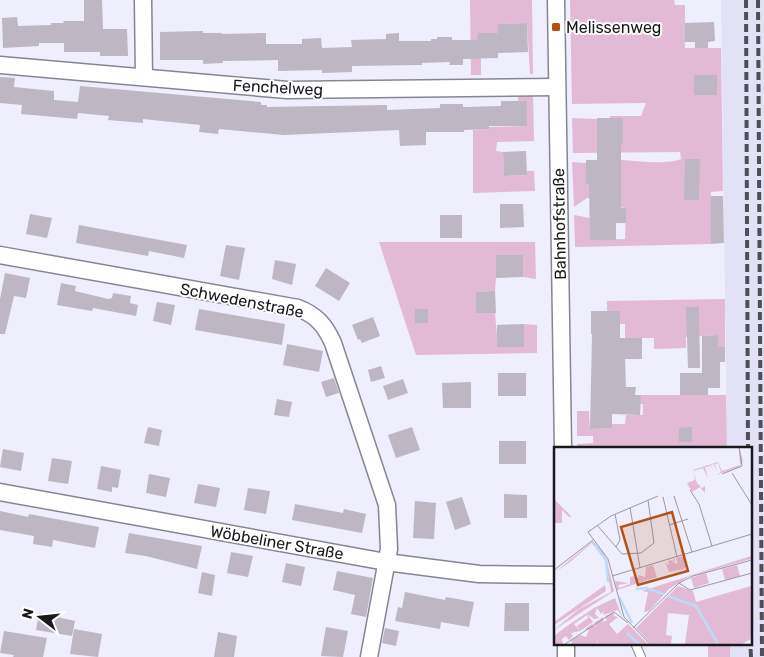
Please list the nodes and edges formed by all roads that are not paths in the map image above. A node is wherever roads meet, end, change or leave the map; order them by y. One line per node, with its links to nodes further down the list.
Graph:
1 (143, 0): 4 (street)
2 (556, 0): 5 (street, Bahnhofstraße)
3 (0, 65): 4 (street, Fenchelweg)
4 (144, 76): 5 (street, Fenchelweg)
5 (557, 87): 7 (street, Bahnhofstraße)
6 (0, 255): 9 (street, Schwedenstraße)
7 (563, 447)
8 (0, 492): 9 (street, Wöbbeliner Straße)
9 (386, 562): 10 (street, Wöbbeliner Straße); 13 (street, Schwedenstraße)
10 (554, 575)
11 (566, 644): 14 (street)
12 (635, 644): 15 (lane)
13 (369, 657)
14 (566, 657)
15 (641, 657)

